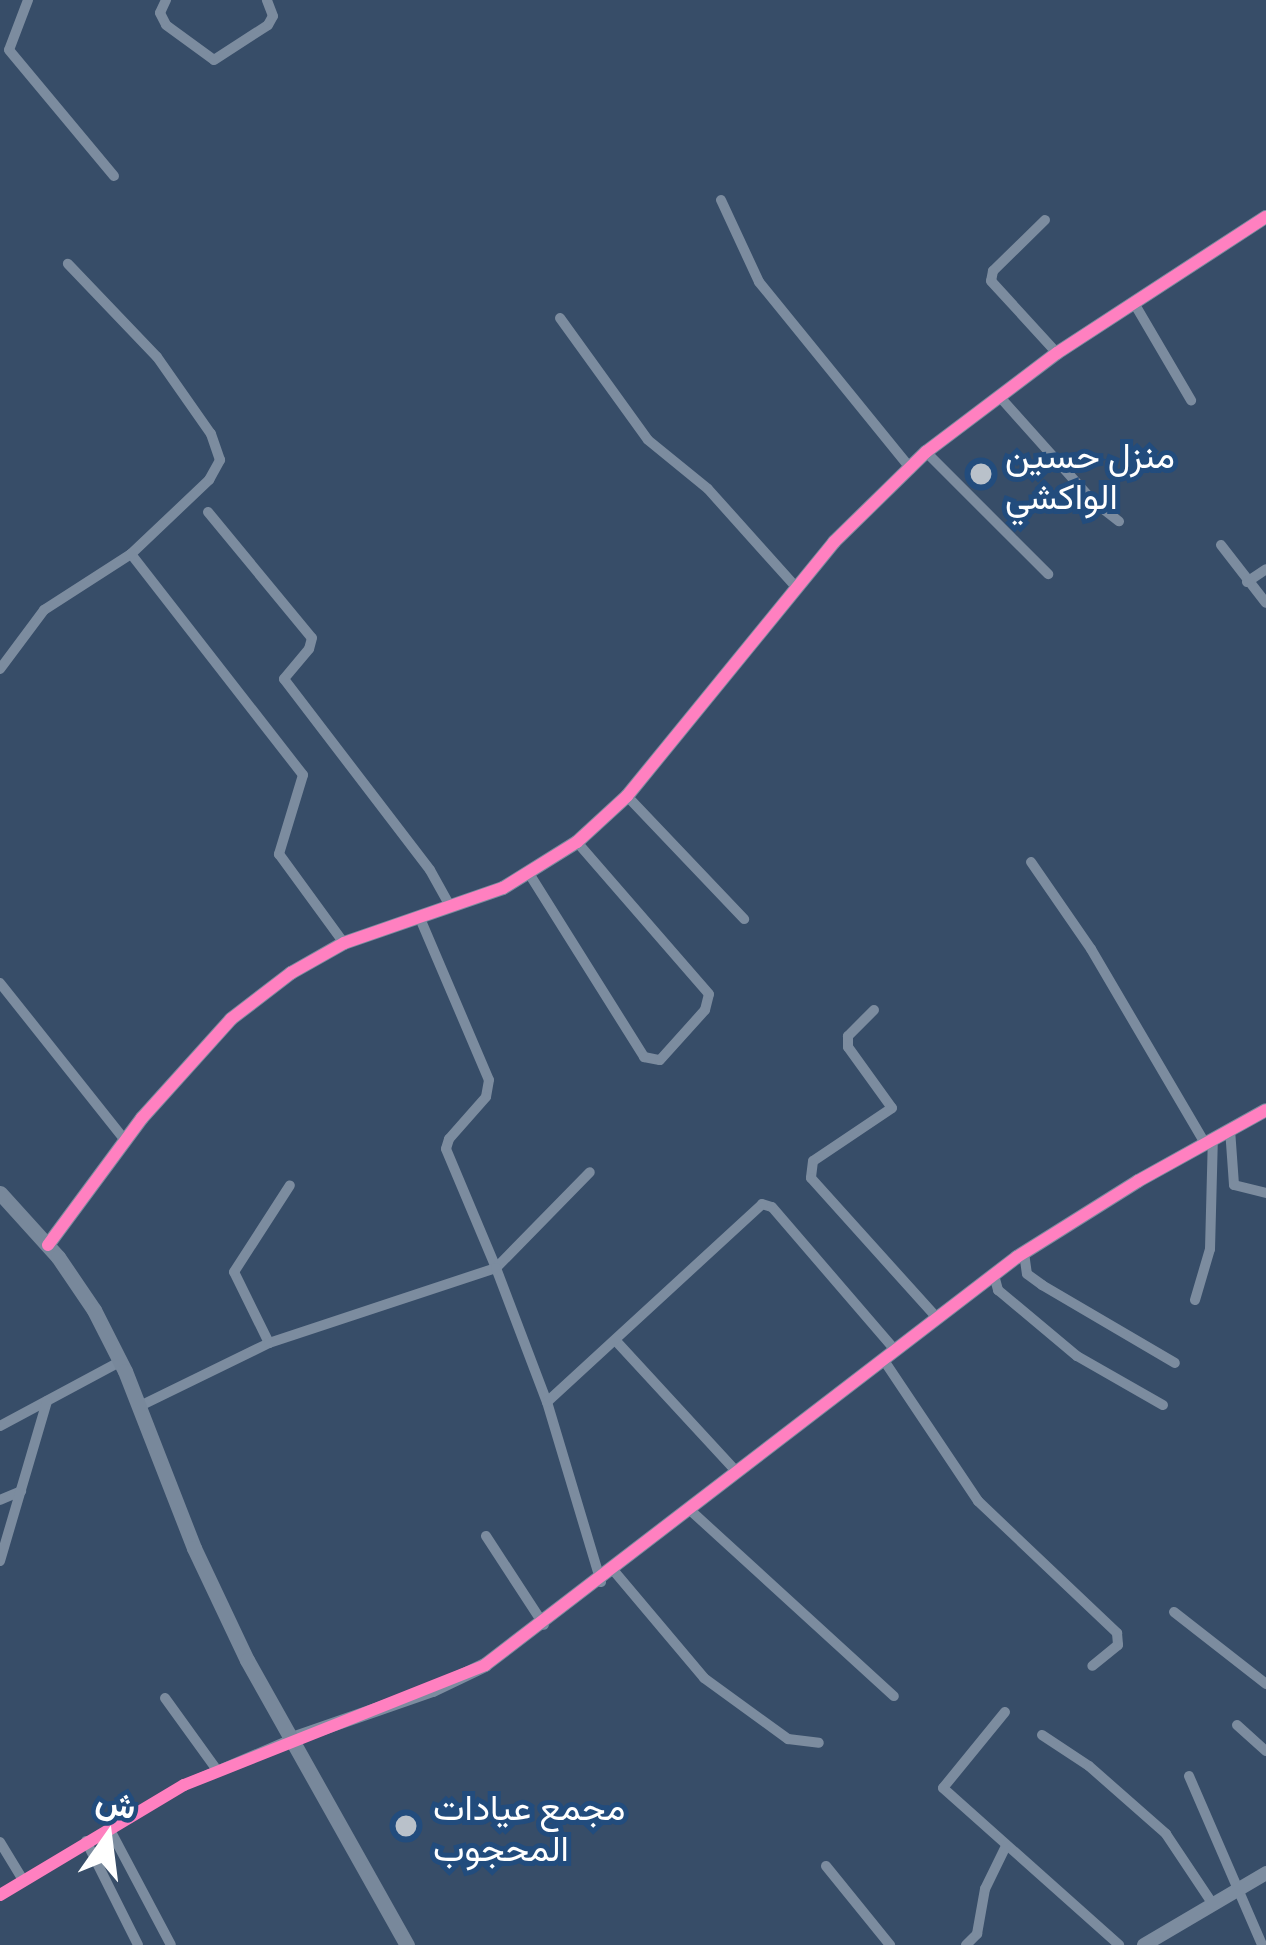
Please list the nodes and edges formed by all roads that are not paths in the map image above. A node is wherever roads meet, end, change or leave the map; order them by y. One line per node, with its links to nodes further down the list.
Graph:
1 (28, 0): 4 (street)
2 (166, 0): 3 (street)
3 (267, 0)
4 (114, 176)
5 (721, 200): 15 (street)
6 (1266, 217): 9 (street)
7 (1045, 220): 11 (street)
8 (68, 264): 19 (street)
9 (1134, 303): 11 (street); 13 (street)
10 (560, 318): 23 (street)
11 (1057, 353): 12 (street)
12 (999, 396): 14 (street); 17 (street)
13 (1191, 400)
14 (926, 452): 15 (street); 21 (street)
15 (910, 469): 23 (street)
16 (208, 512): 30 (street)
17 (1119, 521)
18 (1221, 545): 22 (street)
19 (130, 554): 25 (street); 33 (street)
20 (1266, 569): 22 (street)
21 (1048, 574)
22 (1247, 582): 24 (street)
23 (795, 586): 26 (street)
24 (1266, 603)
25 (0, 669)
26 (627, 796): 27 (street); 32 (street)
27 (577, 842): 29 (street); 29 (street)
28 (1030, 862): 39 (street)
29 (530, 875): 30 (street)
30 (450, 905): 31 (street)
31 (418, 916): 33 (street); 46 (street)
32 (744, 919)
33 (344, 943): 38 (street)
34 (0, 983): 38 (street)
35 (874, 1010): 49 (street)
36 (1266, 1110): 37 (street)
37 (1230, 1129): 39 (street); 43 (street)
38 (125, 1140): 44 (street)
39 (1209, 1140): 45 (street); 48 (street)
40 (590, 1172): 46 (street)
41 (290, 1185): 51 (street)
42 (0, 1193): 44 (main road)
43 (1266, 1193)
44 (48, 1245): 53 (main road)
45 (1024, 1253): 47 (street); 54 (street)
46 (496, 1268): 51 (street); 56 (street)
47 (994, 1275): 49 (street); 57 (street)
48 (1195, 1300)
49 (937, 1318): 52 (street)
50 (616, 1341): 52 (street); 56 (street); 60 (street)
51 (269, 1343): 58 (street)
52 (889, 1355): 60 (street); 70 (street)
53 (121, 1361): 55 (street); 58 (main road)
54 (1175, 1363)
55 (47, 1401): 59 (street); 61 (street)
56 (547, 1402): 67 (street)
57 (1163, 1405)
58 (140, 1406): 77 (main road)
59 (0, 1426)
60 (737, 1472): 63 (street)
61 (21, 1491): 62 (street); 65 (street)
62 (0, 1500)
63 (690, 1510): 66 (street); 72 (street)
64 (486, 1536): 69 (street)
65 (0, 1562)
66 (614, 1571): 67 (street); 78 (street)
67 (601, 1582): 69 (street)
68 (1174, 1612): 71 (street)
69 (544, 1625): 77 (street)
70 (1092, 1666)
71 (1266, 1684)
72 (895, 1696)
73 (165, 1698): 80 (street)
74 (1005, 1712): 85 (street)
75 (1238, 1725): 79 (street)
76 (1042, 1735): 91 (street)
77 (292, 1739): 80 (street); 94 (main road)
78 (819, 1743)
79 (1266, 1751)
80 (217, 1769): 82 (street)
81 (1189, 1776): 89 (street)
82 (109, 1828): 83 (street); 93 (street)
83 (86, 1840): 88 (street); 92 (street)
84 (0, 1842): 88 (street)
85 (1006, 1846): 96 (street); 97 (street)
86 (826, 1866): 95 (street)
87 (1266, 1873): 89 (street)
88 (22, 1880): 90 (street)
89 (1241, 1889): 91 (street); 99 (street)
90 (0, 1895)
91 (1212, 1904): 98 (street)
92 (138, 1945)
93 (171, 1945)
94 (407, 1945)
95 (890, 1945)
96 (966, 1945)
97 (1119, 1945)
98 (1144, 1945)
99 (1262, 1945)

